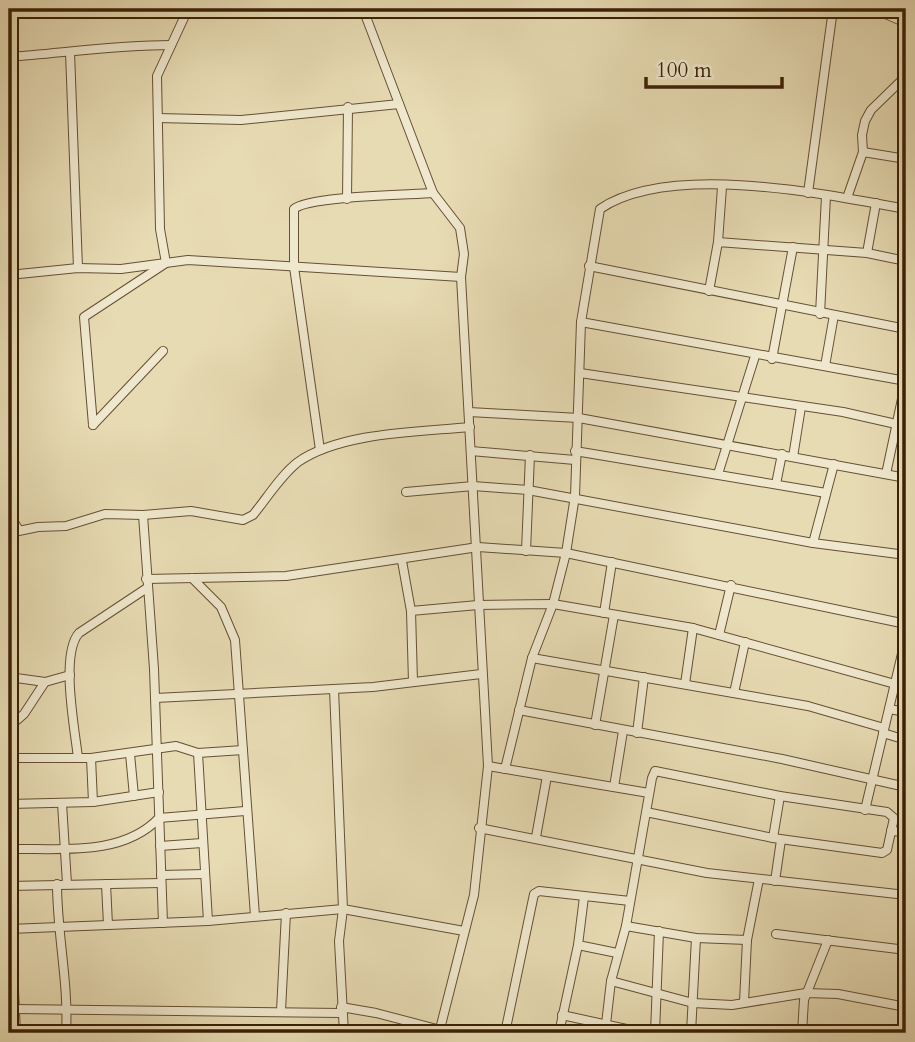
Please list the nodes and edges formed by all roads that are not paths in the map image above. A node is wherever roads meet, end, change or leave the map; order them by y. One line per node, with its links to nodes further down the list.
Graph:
1 (188, 9): 6 (street)
2 (363, 9): 10 (street)
3 (832, 9): 17 (street)
4 (874, 9): 5 (street)
5 (906, 23)
6 (171, 45): 7 (street); 12 (street)
7 (70, 52): 8 (street); 31 (street)
8 (9, 57)
9 (906, 76): 13 (street)
10 (400, 104): 11 (street); 16 (street)
11 (348, 107): 12 (street); 19 (street)
12 (158, 118): 28 (street)
13 (863, 152): 14 (street); 20 (street)
14 (906, 159)
15 (722, 187): 17 (street); 23 (street); 29 (street)
16 (433, 193): 19 (street); 33 (street)
17 (808, 193): 18 (street)
18 (826, 195): 20 (street); 25 (street)
19 (347, 198): 30 (street)
20 (847, 198): 21 (street)
21 (876, 203): 22 (street); 26 (street)
22 (906, 209)
23 (718, 242): 24 (street); 34 (street)
24 (793, 247): 25 (street); 35 (street)
25 (824, 250): 26 (street); 36 (street)
26 (867, 253): 27 (street)
27 (906, 261)
28 (166, 263): 30 (street); 31 (street); 40 (street)
29 (589, 266): 34 (street); 38 (street)
30 (294, 267): 33 (street); 53 (street)
31 (78, 268): 32 (street)
32 (9, 275)
33 (461, 277): 48 (street)
34 (709, 291): 35 (street)
35 (783, 306): 36 (street); 42 (street)
36 (820, 314): 37 (street)
37 (834, 315): 39 (street); 43 (street)
38 (581, 322): 41 (street); 44 (street)
39 (906, 329)
40 (163, 351)
41 (755, 356): 42 (street); 46 (street)
42 (772, 359): 43 (street)
43 (825, 366): 45 (street)
44 (580, 373): 46 (street); 49 (street)
45 (906, 381): 50 (street)
46 (739, 398): 47 (street); 52 (street)
47 (801, 407): 50 (street); 58 (street)
48 (469, 412): 49 (street); 51 (street)
49 (579, 418): 52 (street); 57 (street)
50 (896, 424): 61 (street)
51 (470, 427): 53 (street); 54 (street)
52 (725, 444): 55 (street); 60 (street)
53 (320, 450): 70 (street)
54 (471, 451): 56 (street); 64 (street)
55 (782, 454): 58 (street); 63 (street)
56 (530, 455): 57 (street); 65 (street)
57 (575, 455): 60 (street); 68 (street)
58 (793, 457): 59 (street)
59 (834, 464): 61 (street); 67 (street)
60 (718, 474): 63 (street)
61 (886, 474): 62 (street)
62 (906, 478)
63 (776, 484): 67 (street)
64 (473, 486): 65 (street); 66 (street); 74 (street)
65 (528, 490): 68 (street); 75 (street)
66 (406, 492)
67 (826, 494): 73 (street)
68 (575, 496): 73 (street); 76 (street)
69 (9, 514): 71 (street)
70 (143, 515): 71 (street); 81 (street)
71 (19, 530): 72 (street)
72 (9, 533)
73 (813, 543): 77 (street)
74 (478, 547): 75 (street); 78 (street); 84 (street)
75 (526, 551): 76 (street)
76 (566, 553): 79 (street); 83 (street)
77 (906, 555)
78 (402, 561): 80 (street); 85 (street)
79 (612, 562): 82 (street); 86 (street)
80 (192, 578): 81 (street); 105 (street)
81 (146, 583): 95 (street); 106 (street)
82 (731, 585): 88 (street); 90 (street)
83 (553, 604): 84 (street); 86 (street); 93 (street)
84 (478, 605): 85 (street); 96 (street)
85 (411, 611): 100 (street)
86 (604, 613): 87 (street)
87 (614, 615): 89 (street); 94 (street)
88 (906, 624)
89 (693, 628): 90 (street); 101 (street)
90 (719, 635): 91 (street)
91 (745, 642): 102 (street); 104 (street)
92 (906, 644): 102 (street)
93 (532, 658): 94 (street); 108 (street)
94 (606, 671): 98 (street); 110 (street)
95 (70, 674): 99 (street); 121 (street)
96 (481, 674): 100 (street); 123 (street)
97 (9, 677): 99 (street)
98 (644, 677): 101 (street); 114 (street)
99 (45, 682): 111 (street)
100 (413, 682): 103 (street)
101 (685, 684): 104 (street)
102 (895, 684): 107 (street)
103 (334, 689): 105 (street); 162 (street)
104 (734, 693): 112 (street)
105 (239, 694): 106 (street); 116 (street)
106 (155, 698): 117 (street)
107 (888, 709): 109 (street); 112 (street)
108 (519, 710): 110 (street); 124 (street)
109 (906, 712)
110 (595, 725): 113 (street)
111 (9, 727)
112 (883, 730): 115 (street); 126 (street)
113 (623, 731): 114 (street); 127 (street)
114 (637, 733): 126 (street)
115 (906, 740)
116 (243, 750): 118 (street); 137 (street)
117 (157, 751): 118 (street); 119 (street); 129 (street)
118 (198, 753): 139 (street)
119 (130, 754): 122 (street); 131 (street)
120 (9, 758): 121 (street)
121 (78, 758): 122 (street)
122 (91, 758): 133 (street)
123 (488, 766): 124 (street); 141 (street)
124 (505, 769): 125 (street)
125 (547, 776): 127 (street); 144 (street)
126 (871, 779): 128 (street); 136 (street)
127 (614, 787): 130 (street)
128 (906, 787)
129 (159, 792): 131 (street); 140 (street)
130 (649, 793): 132 (street); 138 (street)
131 (134, 796): 133 (street)
132 (780, 796): 136 (street); 145 (street)
133 (93, 802): 134 (street)
134 (62, 803): 135 (street); 148 (street)
135 (9, 804)
136 (865, 810): 142 (street)
137 (245, 811): 139 (street); 164 (street)
138 (646, 812): 145 (street); 150 (street)
139 (202, 813): 140 (street); 146 (street)
140 (159, 818): 147 (street); 148 (street)
141 (479, 828): 144 (street); 171 (street)
142 (891, 831): 143 (street); 145 (street)
143 (906, 832)
144 (536, 837): 150 (street)
145 (777, 839): 154 (street)
146 (202, 844): 147 (street); 151 (street)
147 (160, 845): 152 (street)
148 (63, 848): 149 (street); 156 (street)
149 (9, 849)
150 (638, 859): 153 (street); 161 (street)
151 (205, 874): 152 (street); 165 (street)
152 (161, 879): 157 (street); 166 (street)
153 (760, 879): 154 (street); 175 (street)
154 (775, 881): 159 (street)
155 (57, 884): 156 (street); 158 (street); 168 (street)
156 (67, 884): 157 (street)
157 (106, 884): 167 (street)
158 (9, 886)
159 (906, 895)
160 (584, 897): 161 (street); 177 (street); 199 (street)
161 (630, 901): 169 (street)
162 (344, 909): 163 (street); 171 (street); 188 (street)
163 (286, 913): 164 (street); 189 (street)
164 (255, 916): 165 (street)
165 (208, 921): 166 (street)
166 (163, 923): 167 (street)
167 (107, 925): 168 (street)
168 (57, 926): 170 (street); 187 (street)
169 (626, 926): 172 (street); 179 (street)
170 (10, 930): 186 (street)
171 (464, 931): 194 (street)
172 (659, 931): 174 (street); 182 (street)
173 (776, 934): 176 (street)
174 (696, 938): 175 (street); 184 (street)
175 (747, 940): 183 (street)
176 (828, 940): 178 (street); 181 (street)
177 (578, 946): 179 (street); 190 (street)
178 (906, 950)
179 (617, 953): 180 (street)
180 (611, 981): 182 (street); 192 (street)
181 (806, 993): 183 (street); 185 (street); 204 (street)
182 (656, 995): 184 (street); 202 (street)
183 (744, 1002): 184 (street)
184 (693, 1003): 203 (street)
185 (906, 1007)
186 (15, 1009): 187 (street); 195 (street)
187 (68, 1009): 189 (street); 196 (street)
188 (341, 1010): 189 (street); 194 (street); 197 (street)
189 (282, 1011)
190 (562, 1015): 192 (street); 200 (street)
191 (906, 1017): 205 (street)
192 (606, 1024): 193 (street)
193 (617, 1030): 201 (street)
194 (439, 1031): 198 (street)
195 (16, 1033)
196 (66, 1033)
197 (344, 1033)
198 (452, 1033)
199 (505, 1033)
200 (559, 1033)
201 (645, 1033)
202 (655, 1033)
203 (691, 1033)
204 (802, 1033)
205 (903, 1033)

